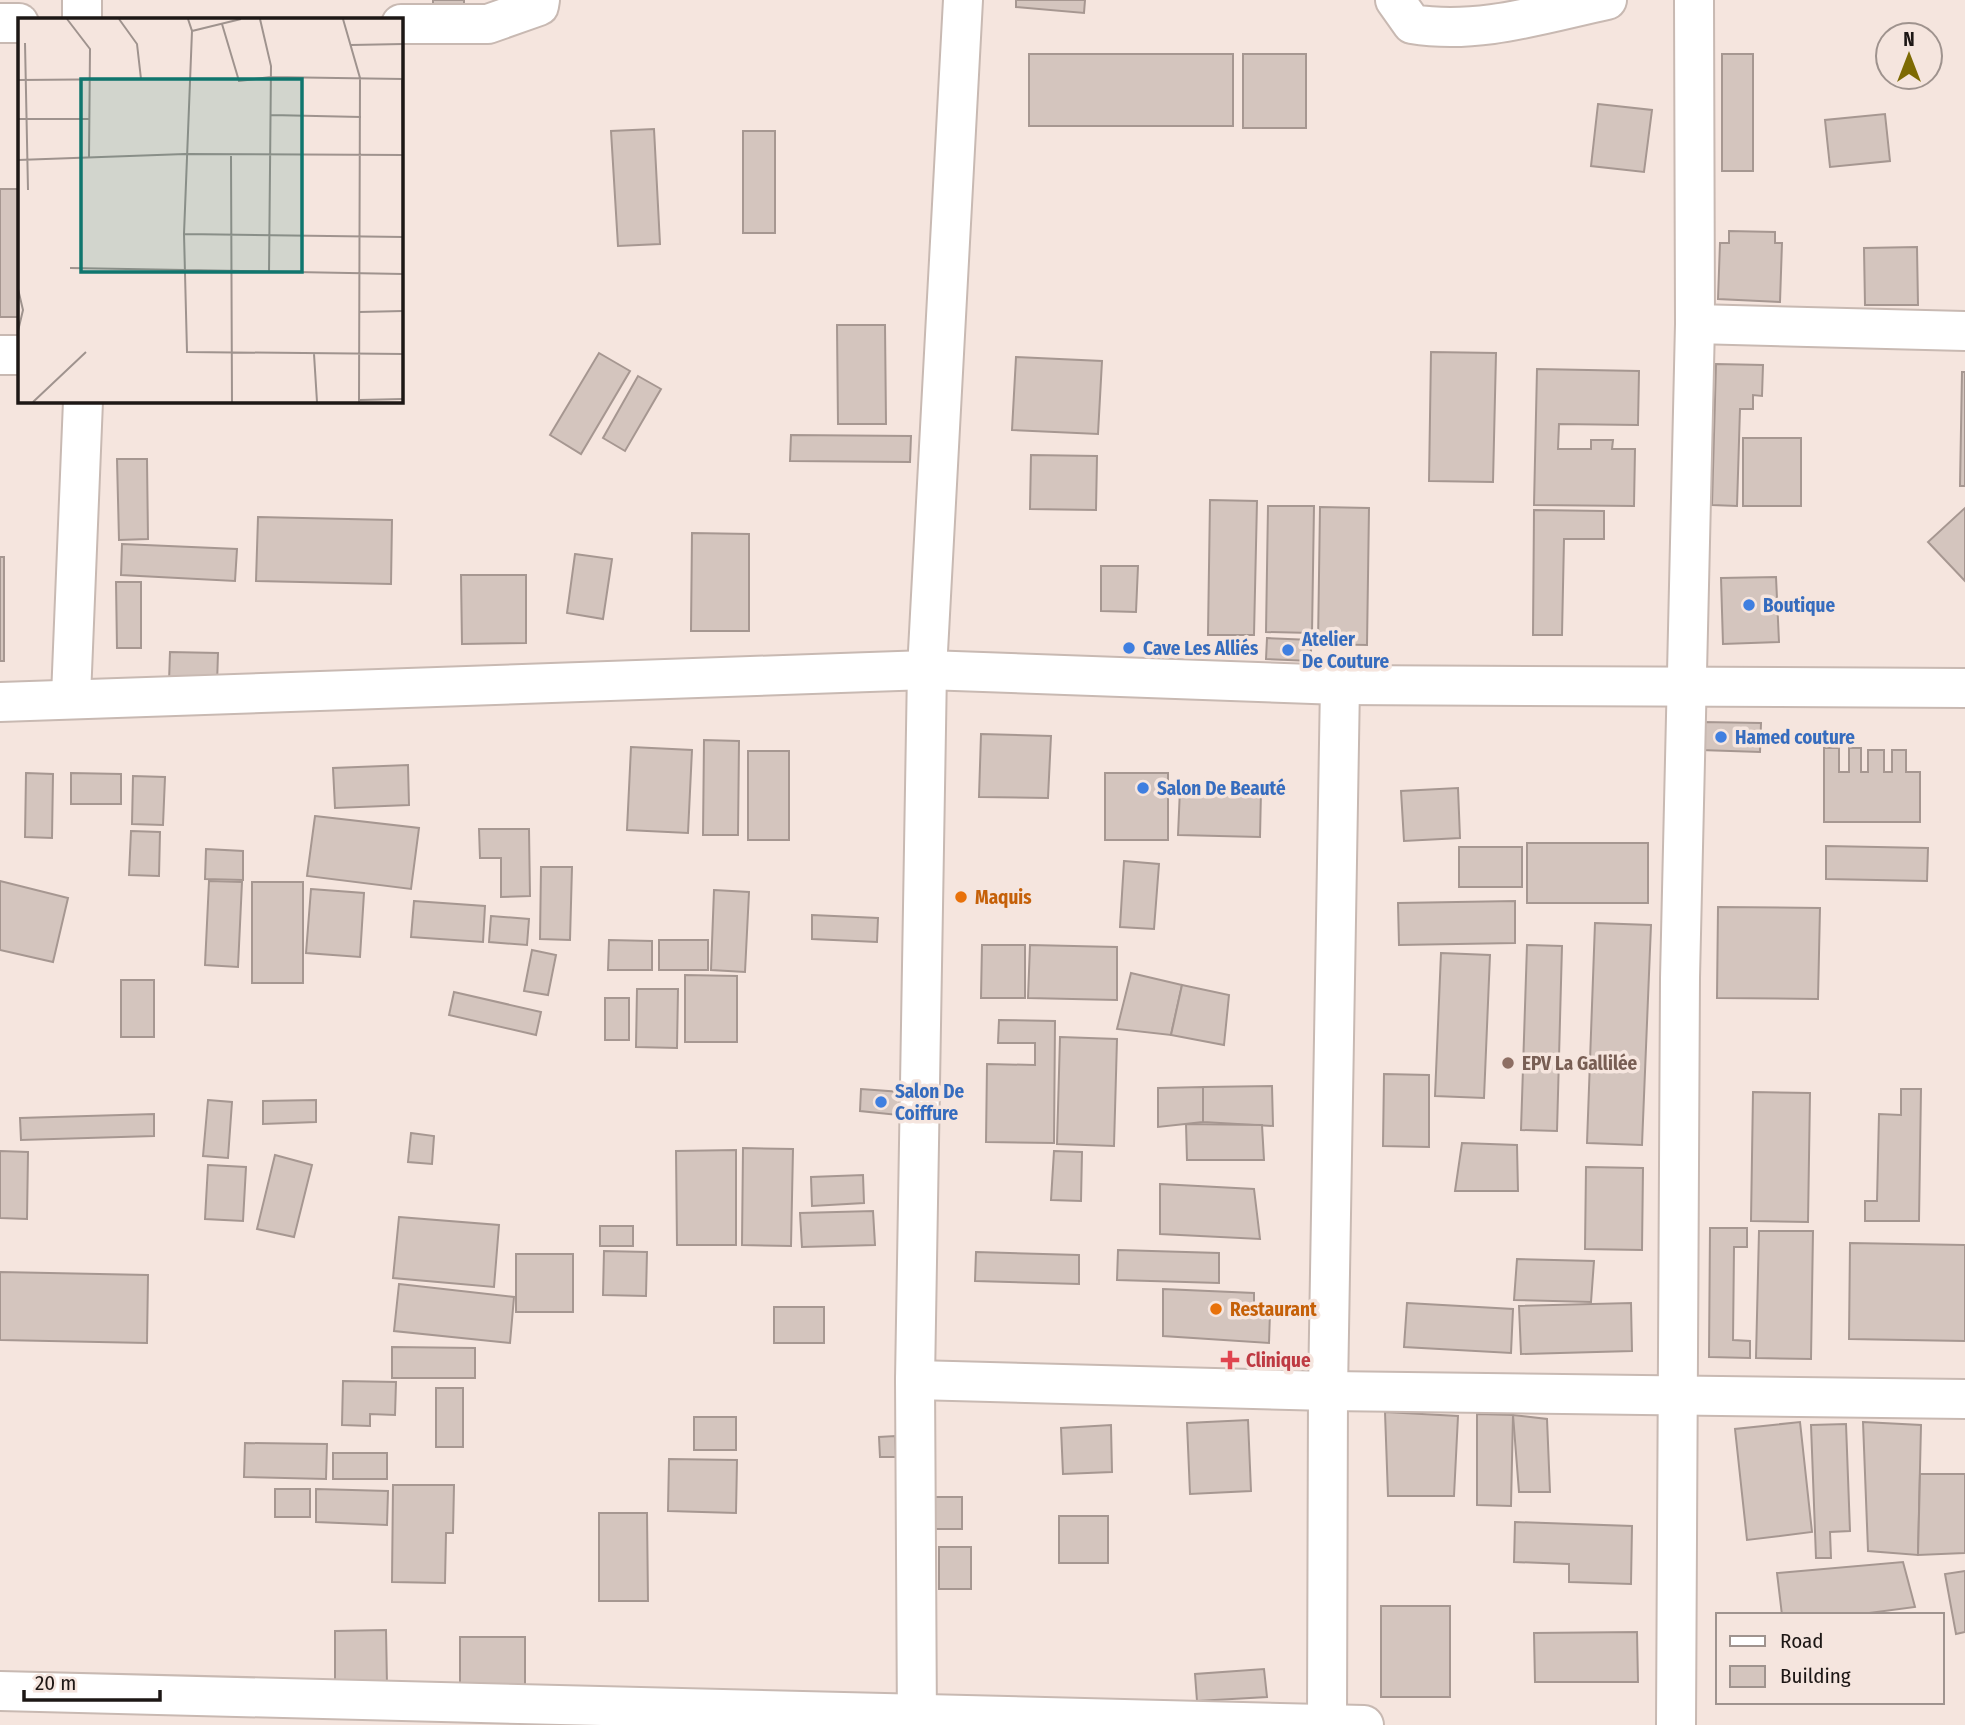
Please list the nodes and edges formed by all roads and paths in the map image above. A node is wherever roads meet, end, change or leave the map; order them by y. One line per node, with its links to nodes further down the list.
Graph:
1 (82, 0): 7 (street)
2 (540, 0): 10 (street)
3 (963, 0): 16 (street)
4 (1395, 0): 5 (street)
5 (1606, 0)
6 (1694, 0): 11 (street)
7 (82, 18)
8 (0, 23): 9 (street)
9 (18, 23)
10 (402, 24)
11 (1695, 324): 12 (street); 18 (street)
12 (1965, 331)
13 (0, 355): 14 (street)
14 (18, 355)
15 (83, 402): 20 (street)
16 (927, 670): 17 (street); 20 (street); 22 (street)
17 (1340, 685): 18 (street); 23 (street)
18 (1688, 688): 19 (street); 24 (street)
19 (1965, 688)
20 (71, 697): 21 (street)
21 (0, 702)
22 (915, 1380): 23 (street); 27 (street)
23 (1328, 1391): 24 (street); 28 (street)
24 (1677, 1394): 25 (street); 30 (street)
25 (1965, 1399)
26 (0, 1691): 27 (street)
27 (917, 1718): 28 (street)
28 (1327, 1725): 29 (street)
29 (1364, 1725)
30 (1676, 1725)

